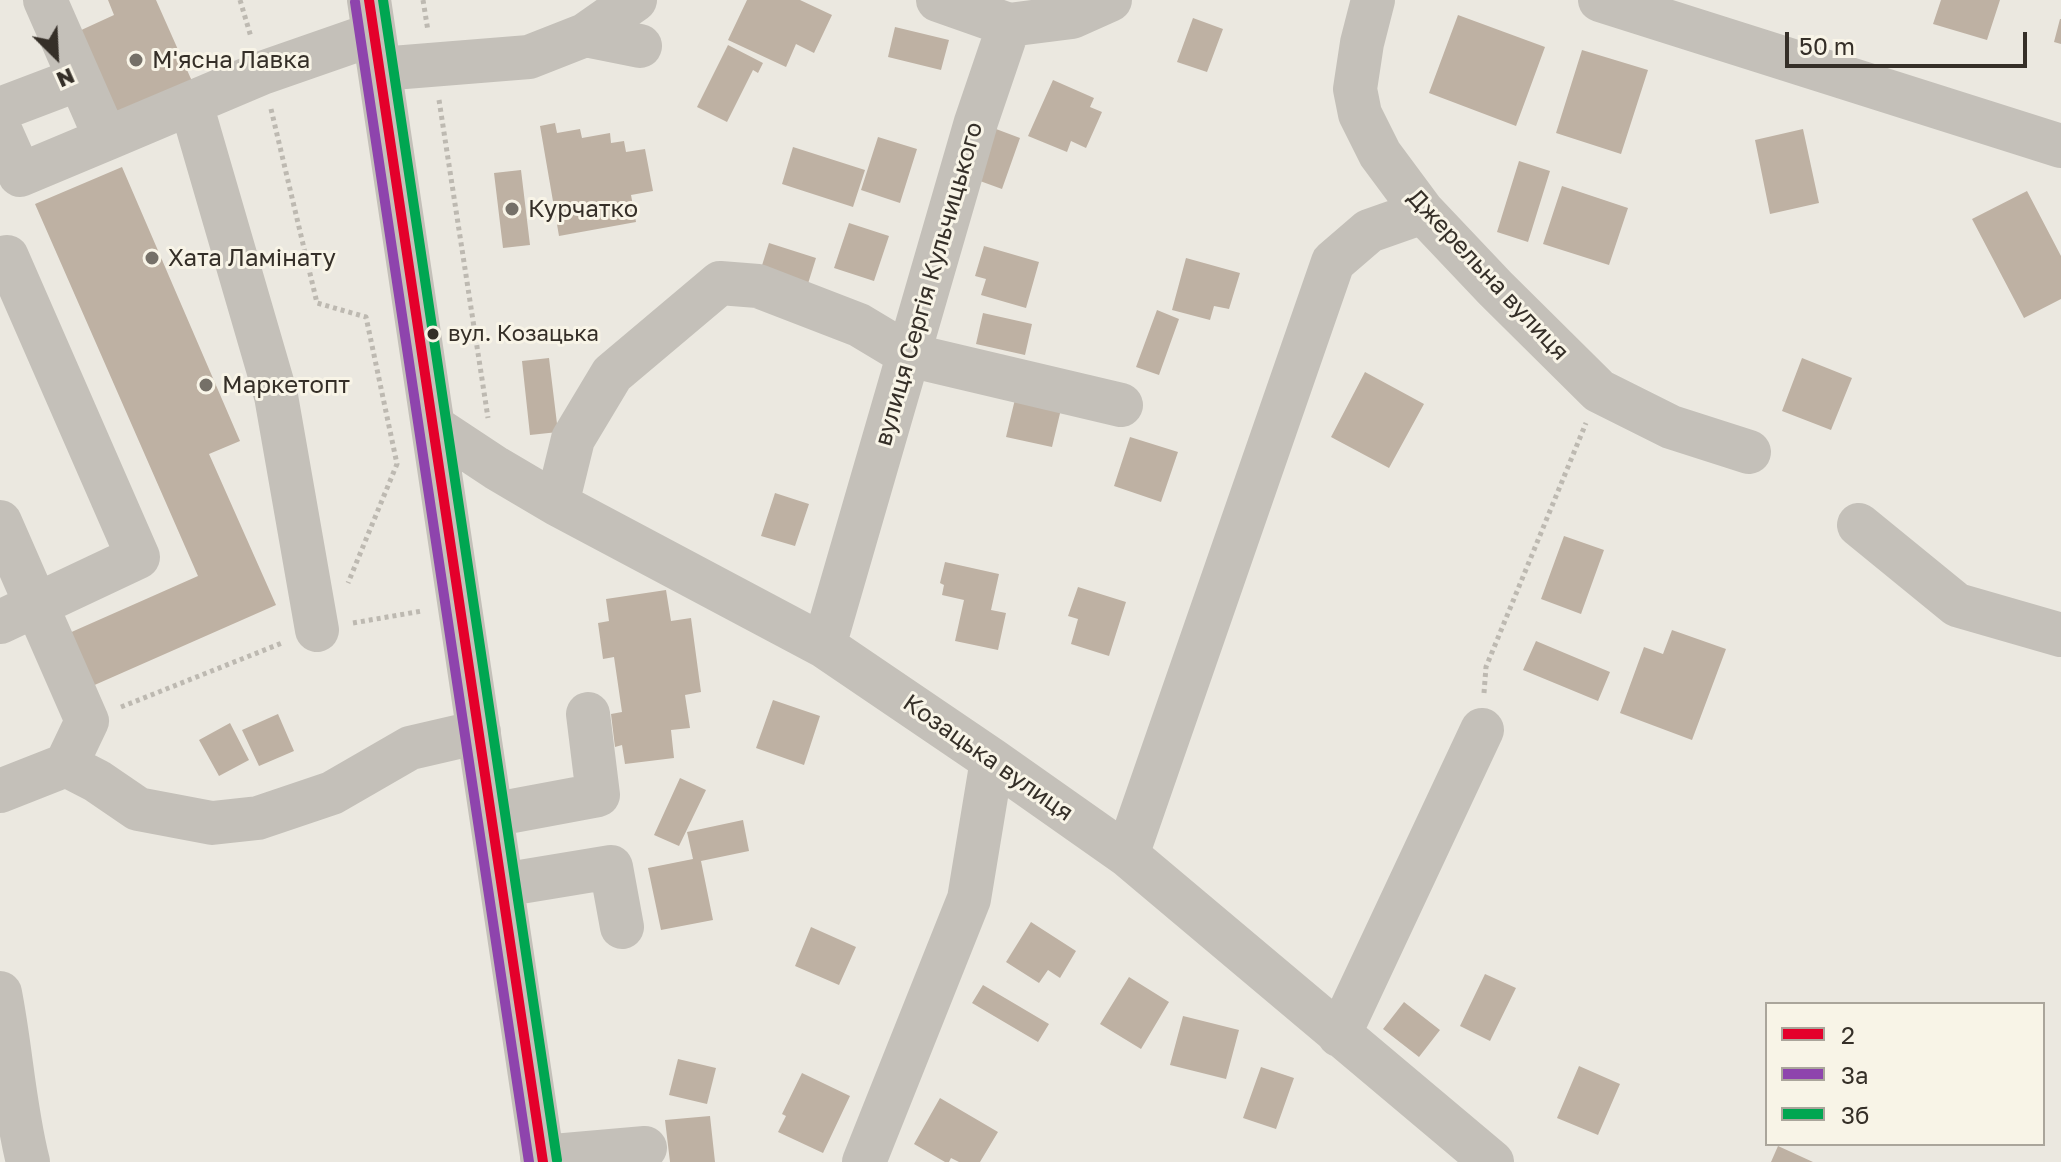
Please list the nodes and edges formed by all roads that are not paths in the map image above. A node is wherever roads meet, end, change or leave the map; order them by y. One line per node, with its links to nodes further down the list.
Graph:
1 (45, 0): 11 (street)
2 (635, 0): 9 (street)
3 (938, 0): 8 (street)
4 (1110, 0): 8 (street)
5 (1373, 0): 17 (street, Джерельна вулиця)
6 (1600, 0): 16 (street)
7 (378, 21): 9 (street); 12 (street); 21 (street)
8 (1009, 25): 19 (street, вулиця Сергія Кульчицького)
9 (585, 35): 10 (street)
10 (640, 46)
11 (79, 79): 13 (street); 15 (street)
12 (191, 104): 15 (street); 27 (street)
13 (0, 109)
14 (0, 130): 15 (street)
15 (106, 139)
16 (2061, 146)
17 (1423, 212): 22 (street, Джерельна вулиця); 37 (street)
18 (0, 259): 26 (street)
19 (909, 355): 20 (street); 23 (street); 29 (street, вулиця Сергія Кульчицького)
20 (1121, 405)
21 (434, 427): 23 (street, Козацька вулиця); 32 (street)
22 (1749, 452)
23 (557, 504): 29 (street, Козацька вулиця)
24 (0, 522): 26 (street)
25 (1859, 525): 28 (street)
26 (18, 614): 34 (street)
27 (317, 630)
28 (2061, 635)
29 (824, 646): 33 (street, Козацька вулиця)
30 (588, 714): 36 (street)
31 (1482, 730): 41 (street)
32 (479, 732): 34 (street); 36 (street)
33 (992, 760): 37 (street, Козацька вулиця); 45 (street)
34 (66, 765): 35 (street)
35 (0, 791)
36 (491, 815): 38 (street)
37 (1127, 855): 41 (street, Козацька вулиця)
38 (502, 885): 39 (street); 43 (street)
39 (622, 927)
40 (0, 993): 44 (street)
41 (1339, 1035): 46 (street, Козацька вулиця)
42 (644, 1143): 43 (street)
43 (542, 1160)
44 (28, 1162)
45 (864, 1162)
46 (1492, 1162)

